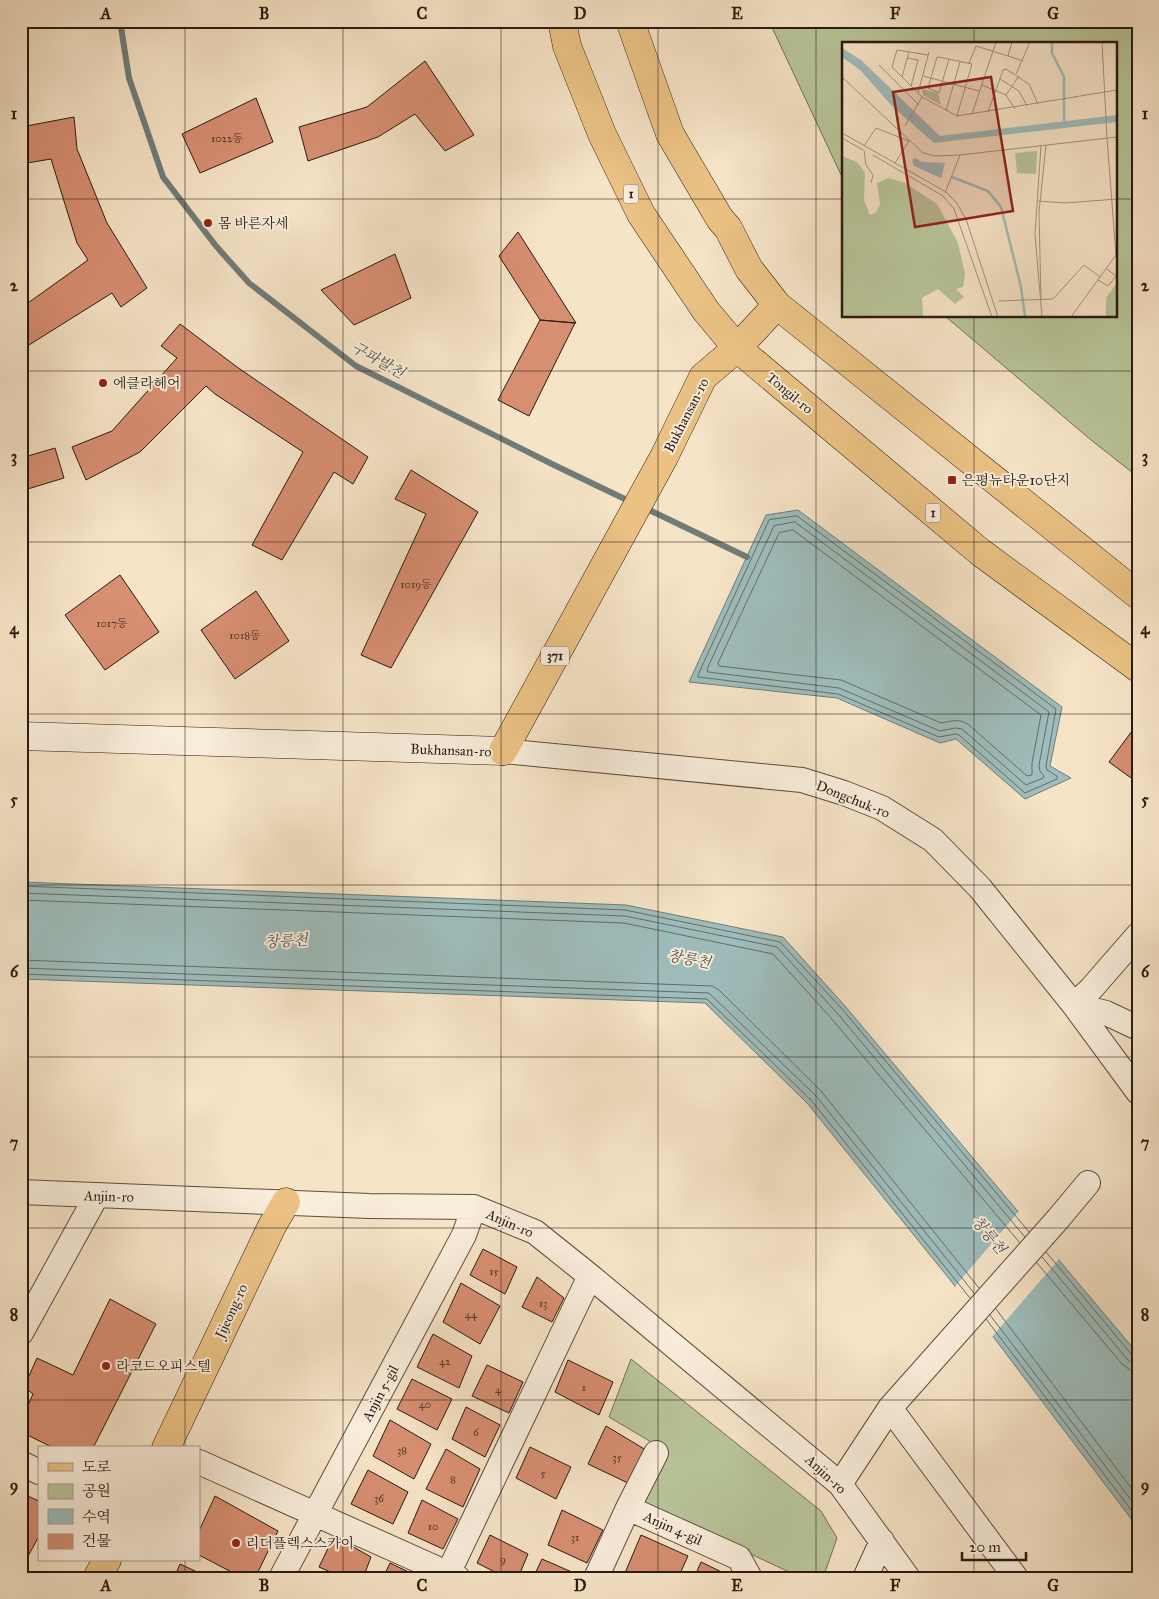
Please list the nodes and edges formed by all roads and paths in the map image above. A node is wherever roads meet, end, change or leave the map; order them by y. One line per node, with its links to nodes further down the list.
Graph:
1 (562, 21): 4 (main road, Tongil-ro / 1)
2 (630, 21): 3 (main road)
3 (777, 305): 4 (main road, Bukhansan-ro / 371); 5 (main road)
4 (736, 348): 6 (main road, Tongil-ro / 1); 8 (main road, Bukhansan-ro / 371)
5 (1138, 595)
6 (1138, 668)
7 (21, 736): 8 (main road, Bukhansan-ro)
8 (503, 751): 10 (street, Dongchuk-ro)
9 (1138, 934): 10 (street)
10 (1074, 1005): 11 (street); 12 (street, Dongchuk-ro)
11 (1138, 1028)
12 (1138, 1092)
13 (1088, 1183): 20 (street)
14 (21, 1192): 15 (street, Anjin-ro)
15 (98, 1195): 16 (street, Anjin-ro); 19 (street)
16 (286, 1202): 17 (street, Anjin-ro); 21 (main road, Jijeong-ro)
17 (474, 1207): 18 (street, Anjin-ro); 28 (street, Anjin 5-gil)
18 (590, 1276): 26 (street, Anjin-ro); 31 (street)
19 (21, 1333)
20 (890, 1408): 26 (street); 38 (street)
21 (167, 1446)
22 (656, 1453): 27 (street)
23 (200, 1462): 28 (street)
24 (21, 1463): 25 (street)
25 (38, 1472)
26 (840, 1484): 29 (street, Anjin-ro)
27 (628, 1508): 34 (street, Anjin 4-gil); 35 (street, Anjin 4-gil)
28 (315, 1514): 31 (street); 33 (street, Anjin 5-gil)
29 (882, 1541): 36 (street); 37 (street, Anjin-ro)
30 (105, 1562): 32 (main road)
31 (451, 1576)
32 (97, 1578)
33 (281, 1578)
34 (596, 1578)
35 (750, 1578)
36 (864, 1578)
37 (908, 1578)
38 (1016, 1578)

